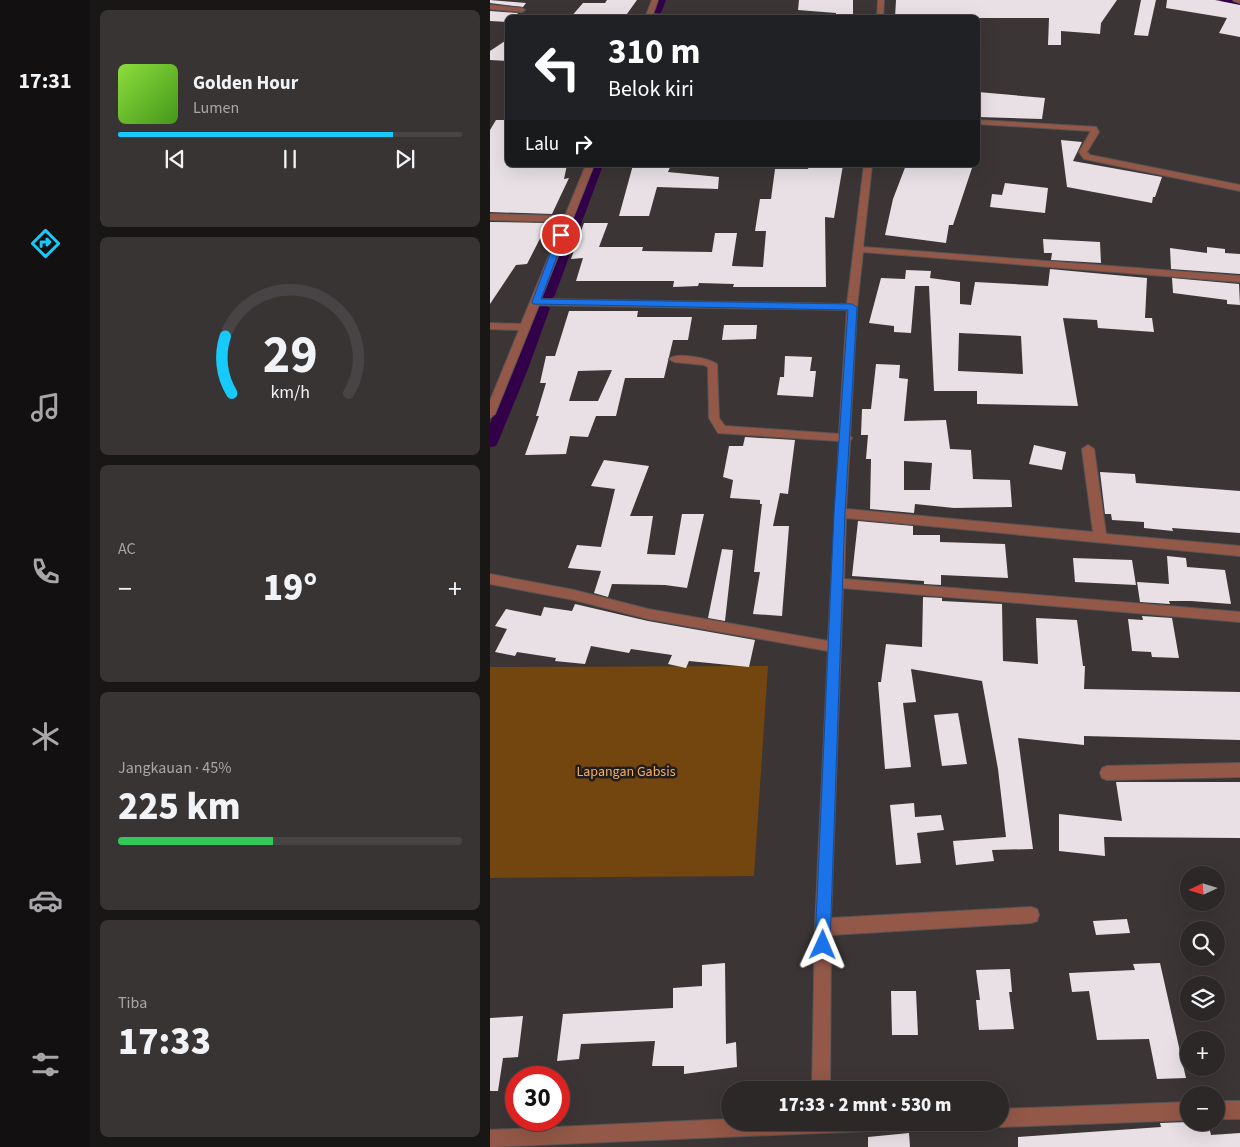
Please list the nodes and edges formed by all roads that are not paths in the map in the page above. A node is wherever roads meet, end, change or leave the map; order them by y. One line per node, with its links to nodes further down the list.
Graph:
1 (655, 0): 5 (street)
2 (881, 0): 6 (street)
3 (490, 7): 4 (street)
4 (522, 10)
5 (649, 15)
6 (880, 15)
7 (980, 122): 10 (street)
8 (589, 167): 12 (street)
9 (868, 167): 13 (street)
10 (1240, 188)
11 (490, 217): 12 (street)
12 (568, 218): 15 (street)
13 (860, 249): 14 (street); 16 (street)
14 (1240, 279)
15 (536, 302): 16 (street); 18 (street)
16 (852, 307): 21 (street)
17 (490, 326): 18 (street)
18 (525, 327): 20 (street)
19 (674, 359): 21 (street)
20 (490, 414)
21 (846, 438): 23 (street)
22 (1088, 449): 24 (street)
23 (840, 513): 24 (street); 27 (street)
24 (1100, 537): 25 (street)
25 (1240, 552)
26 (490, 579): 29 (street)
27 (836, 583): 28 (street); 29 (street)
28 (1240, 617)
29 (834, 647): 33 (street)
30 (1240, 770): 31 (street)
31 (1107, 773)
32 (1031, 915): 33 (street)
33 (823, 926): 34 (street)
34 (821, 1081)
35 (1225, 1110): 36 (street)
36 (1240, 1110)
37 (1180, 1111): 38 (street)
38 (1009, 1118)
39 (721, 1128): 40 (street)
40 (490, 1139)

